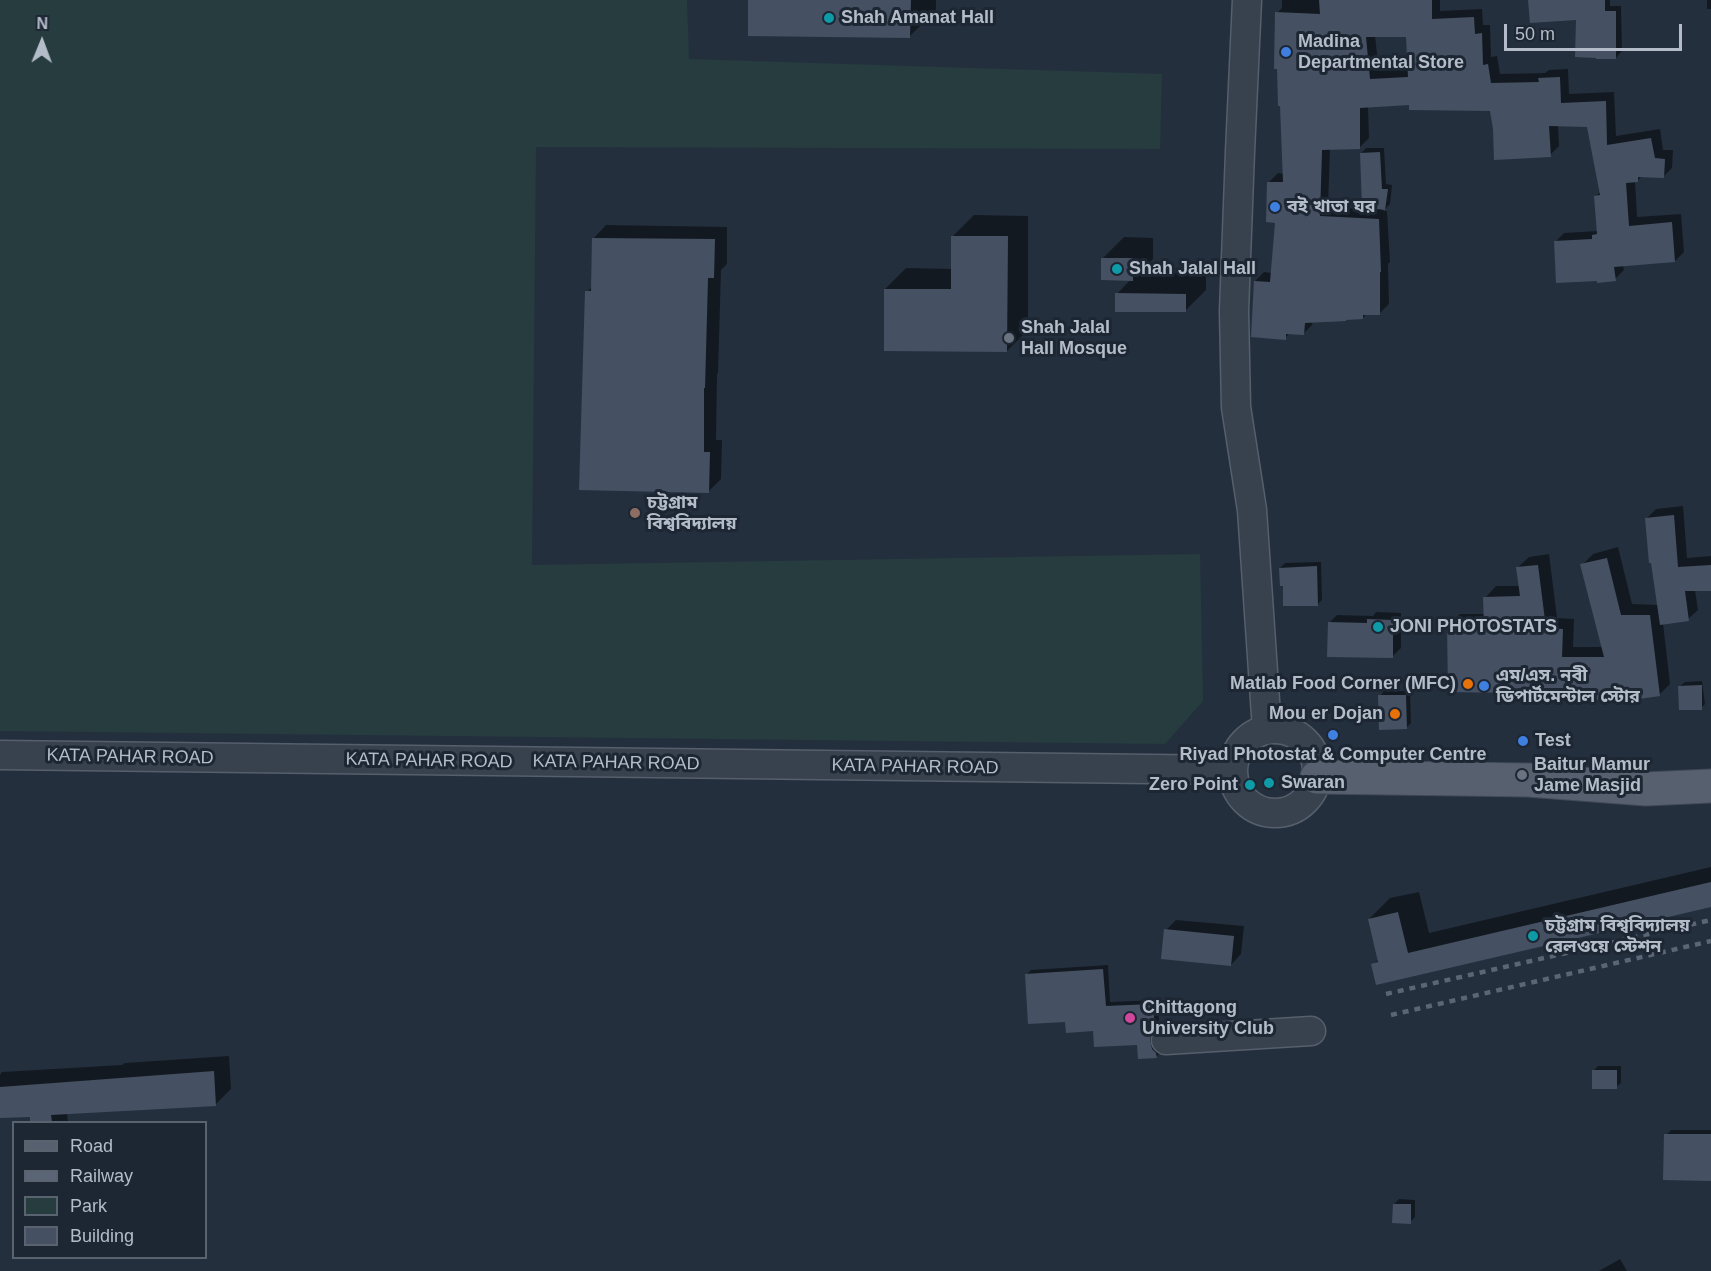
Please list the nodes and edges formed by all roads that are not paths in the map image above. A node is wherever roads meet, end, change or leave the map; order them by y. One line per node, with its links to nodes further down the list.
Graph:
1 (1247, 0): 2 (street)
2 (1267, 729): 4 (street); 6 (street)
3 (0, 755): 4 (street, KATA PAHAR ROAD); 5 (street, KATA PAHAR ROAD)
4 (1233, 770): 6 (street)
5 (1182, 771)
6 (1317, 777): 7 (main road)
7 (1711, 786)
8 (1311, 1031): 9 (street)
9 (1166, 1040)

